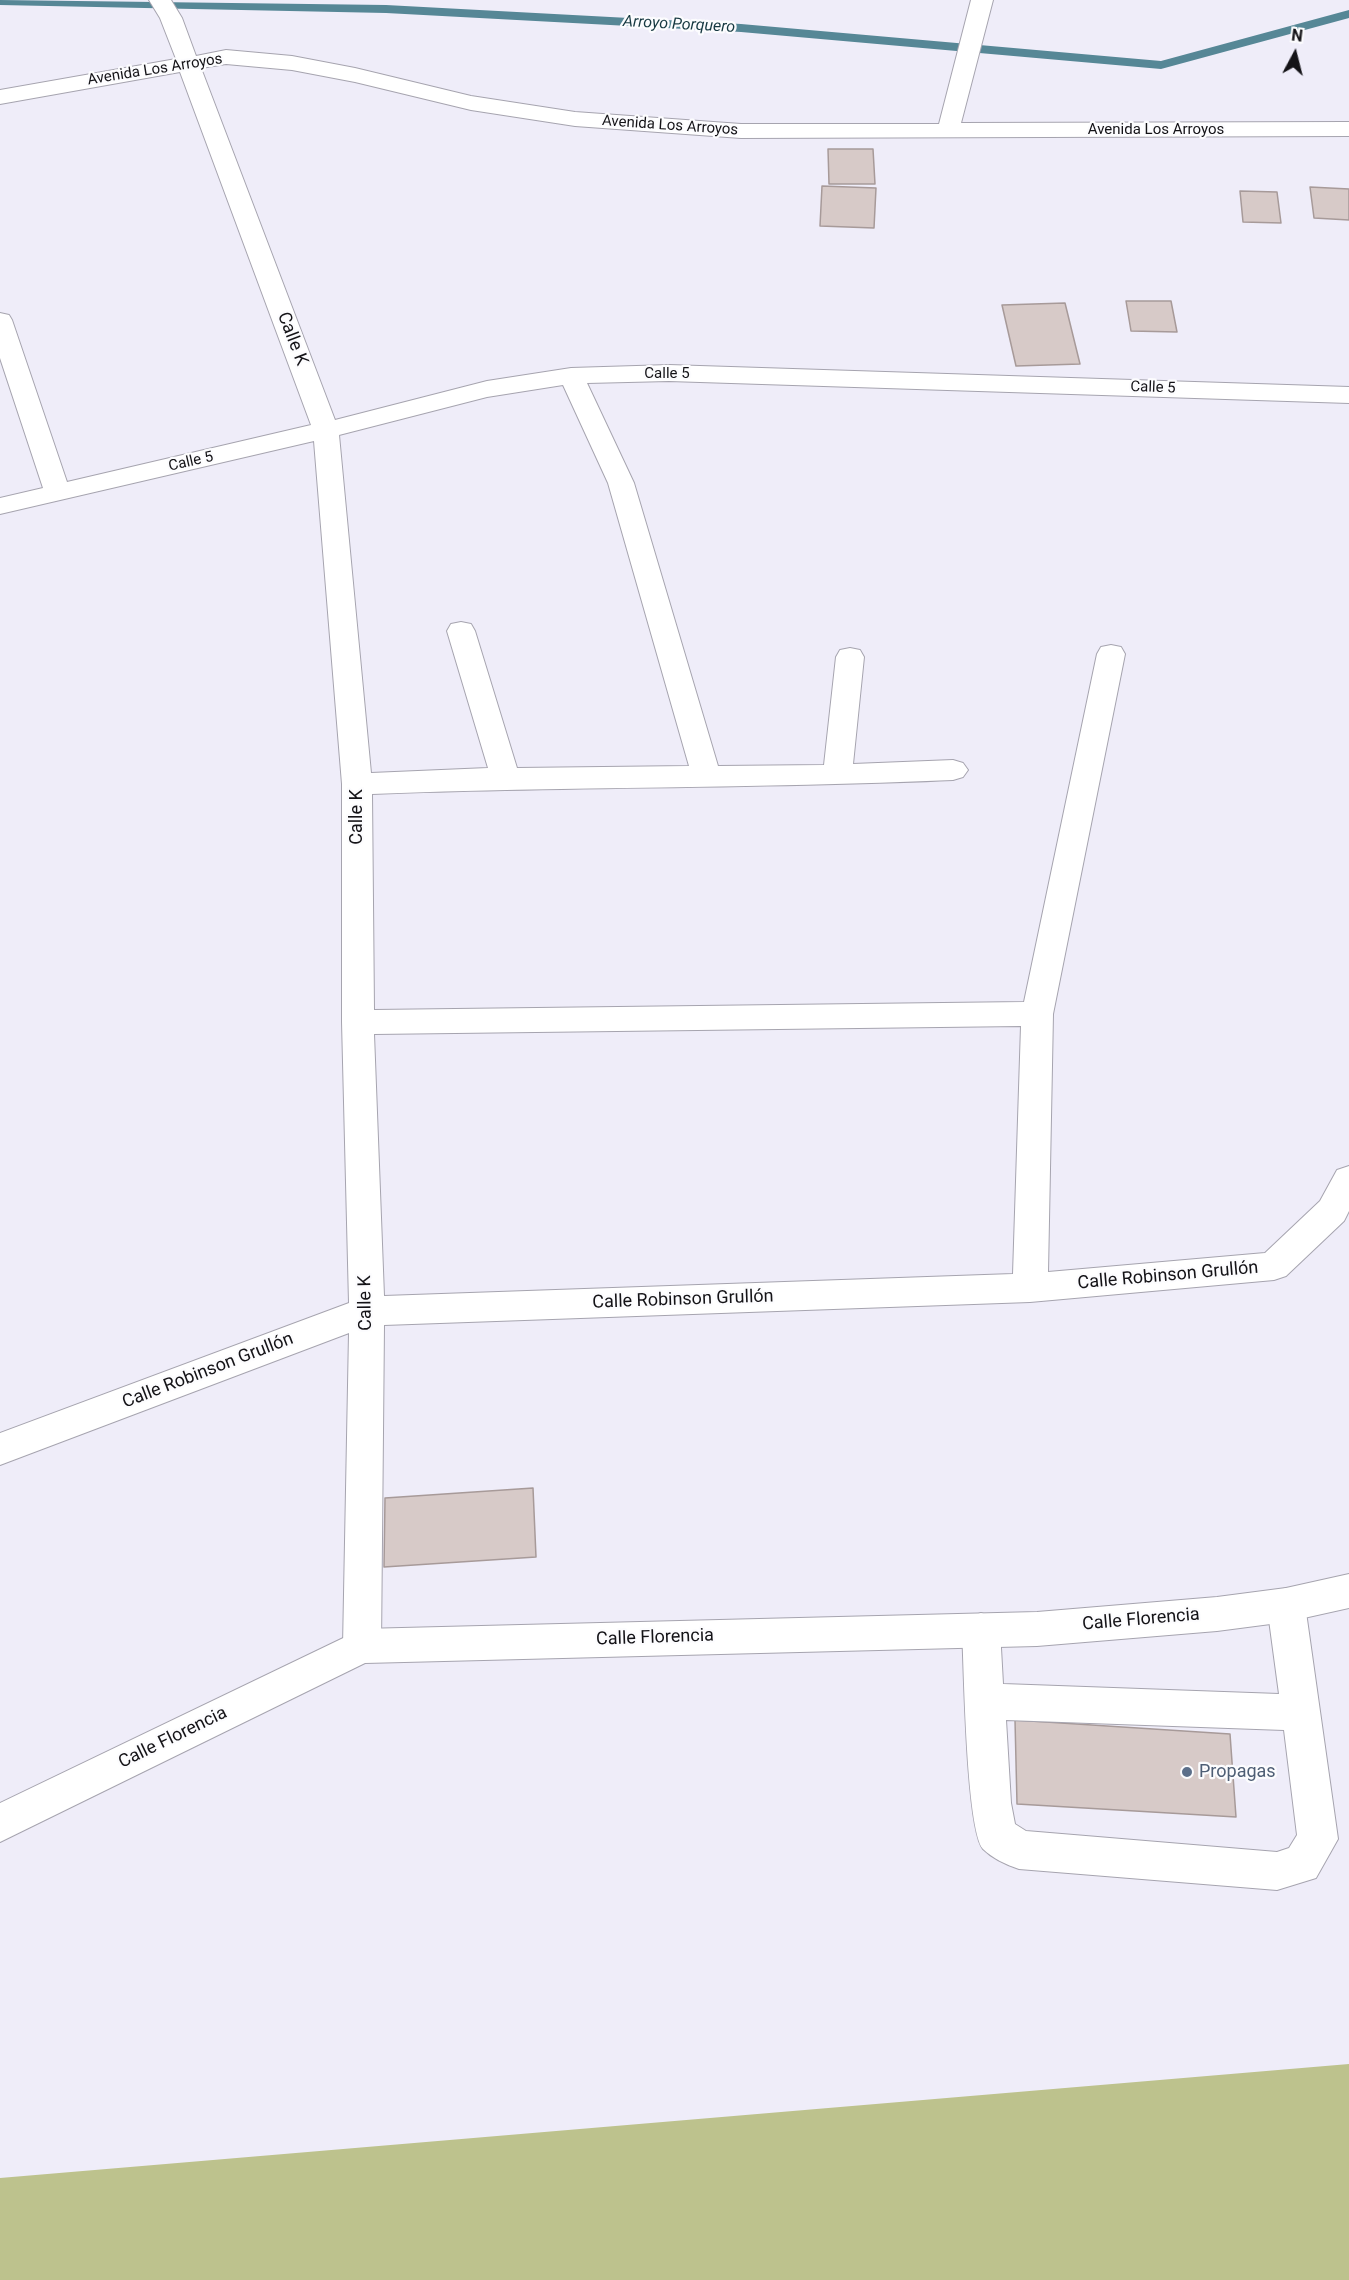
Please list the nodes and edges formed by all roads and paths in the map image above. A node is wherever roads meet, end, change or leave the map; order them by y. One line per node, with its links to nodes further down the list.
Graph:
1 (982, 0): 6 (street)
2 (165, 9): 3 (street, Calle K)
3 (186, 64): 4 (street, Avenida Los Arroyos); 6 (street, Avenida Los Arroyos); 10 (street, Calle K)
4 (0, 97)
5 (1349, 129): 6 (street, Avenida Los Arroyos)
6 (948, 131)
7 (0, 320): 11 (street)
8 (571, 376): 9 (street, Calle 5); 10 (street, Calle 5); 17 (street)
9 (1349, 394)
10 (326, 430): 11 (street, Calle 5); 20 (street, Calle K)
11 (58, 494): 12 (street, Calle 5)
12 (0, 506)
13 (461, 631): 19 (street)
14 (1111, 654): 21 (street)
15 (850, 657): 18 (street)
16 (953, 770): 18 (street)
17 (706, 775): 18 (street); 19 (street)
18 (837, 775)
19 (506, 778): 20 (street)
20 (357, 784): 22 (street, Calle K)
21 (1037, 1014): 22 (street); 24 (street)
22 (358, 1022): 25 (street, Calle K)
23 (1349, 1179): 24 (street, Calle Robinson Grullón)
24 (1030, 1288): 25 (street, Calle Robinson Grullón)
25 (367, 1311): 26 (street, Calle Robinson Grullón); 30 (street, Calle K)
26 (0, 1449)
27 (1349, 1591): 28 (street, Calle Florencia)
28 (1286, 1605): 29 (street, Calle Florencia); 32 (street)
29 (981, 1630): 30 (street, Calle Florencia); 31 (street)
30 (362, 1646): 33 (street, Calle Florencia)
31 (985, 1701): 32 (street); 32 (street)
32 (1301, 1713)
33 (0, 1823)

